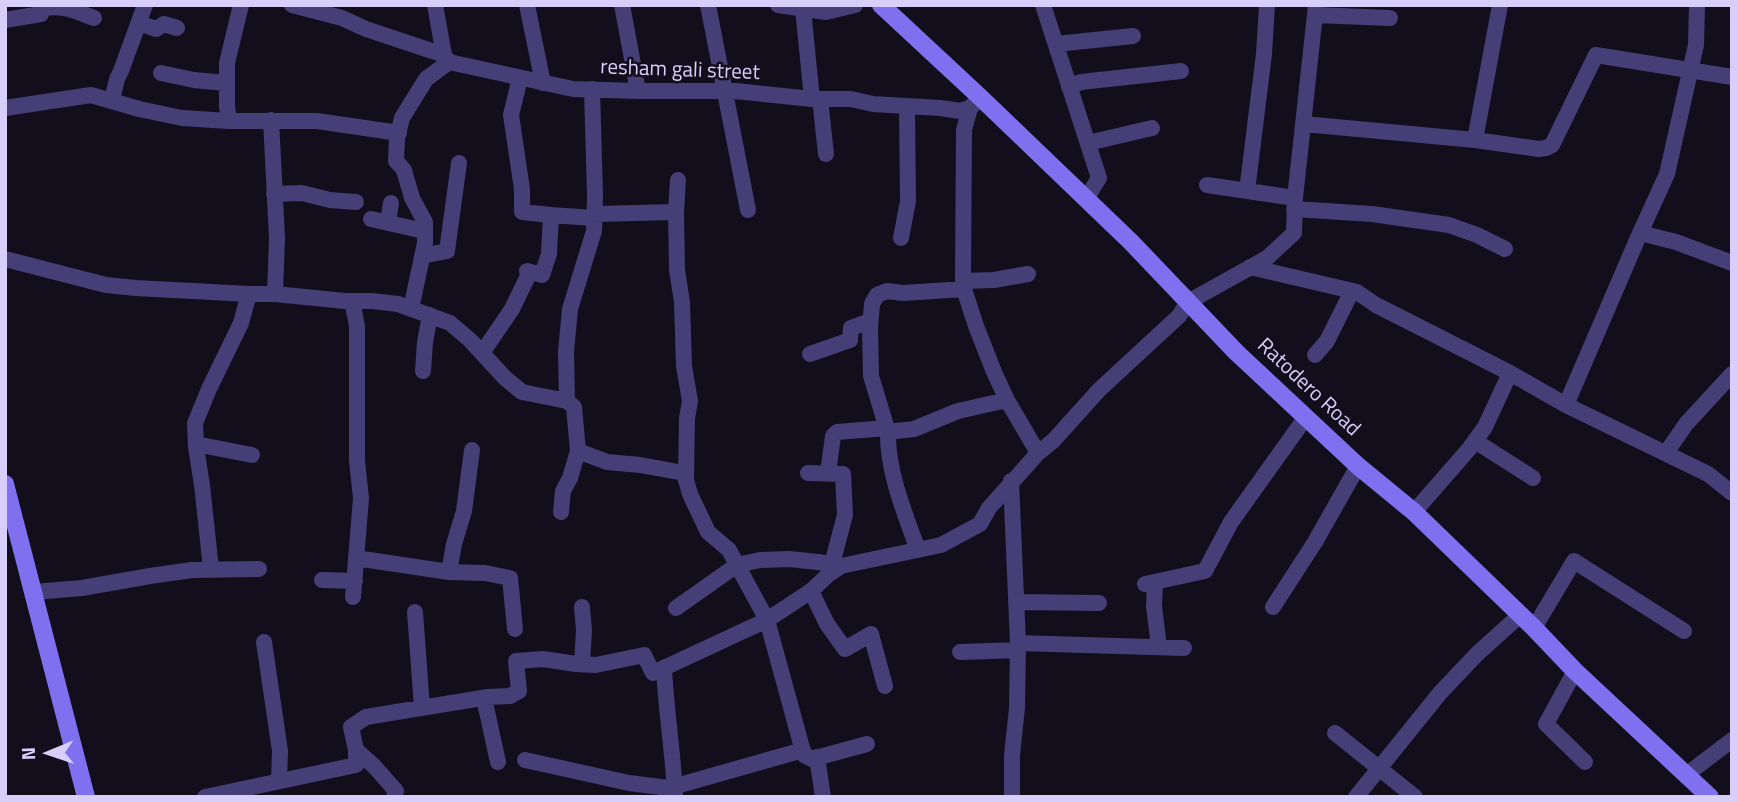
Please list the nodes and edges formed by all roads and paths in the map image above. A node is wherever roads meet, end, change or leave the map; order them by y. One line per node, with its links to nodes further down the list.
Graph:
1 (145, 5): 23 (street)
2 (242, 5): 33 (street)
3 (292, 5): 19 (street, resham gali street)
4 (435, 5): 27 (street)
5 (527, 5): 34 (street)
6 (622, 5): 37 (street)
7 (708, 5): 38 (street)
8 (778, 5): 15 (street)
9 (855, 5): 15 (street)
10 (1043, 5): 26 (street)
11 (1267, 5): 55 (street)
12 (1500, 5): 49 (street)
13 (1697, 5): 29 (street)
14 (884, 6): 41 (main road, Ratodero Road)
15 (803, 9): 39 (street)
16 (36, 10): 20 (street); 22 (street)
17 (1316, 10): 18 (street); 46 (street)
18 (1370, 11): 21 (street)
19 (342, 12): 27 (street, resham gali street)
20 (94, 18)
21 (1390, 18)
22 (5, 20)
23 (139, 23): 24 (street); 40 (street)
24 (177, 28)
25 (1133, 36): 26 (street)
26 (1056, 44): 35 (street)
27 (446, 59): 32 (street, resham gali street); 48 (street)
28 (1181, 71): 35 (street)
29 (1690, 71): 31 (street); 49 (street); 68 (street)
30 (161, 73): 33 (street)
31 (1732, 77)
32 (520, 78): 34 (street, resham gali street); 63 (street)
33 (226, 83): 45 (street)
34 (543, 83): 36 (street, resham gali street)
35 (1069, 87): 50 (street)
36 (592, 89): 37 (street, resham gali street); 64 (street)
37 (638, 91): 38 (street, resham gali street)
38 (725, 91): 39 (street, resham gali street); 61 (street)
39 (816, 99): 42 (street, resham gali street); 51 (street)
40 (112, 100): 43 (street); 45 (street)
41 (975, 102): 42 (street, resham gali street); 57 (main road, Ratodero Road); 76 (street)
42 (906, 106): 69 (street)
43 (5, 108)
44 (271, 120): 45 (street); 48 (street); 56 (street)
45 (229, 121)
46 (1304, 124): 49 (street); 60 (street)
47 (1152, 128): 50 (street)
48 (399, 133): 67 (street)
49 (1475, 140)
50 (1088, 143): 57 (street)
51 (826, 154)
52 (459, 163): 71 (street)
53 (678, 180): 62 (street)
54 (1207, 185): 55 (street)
55 (1247, 191): 60 (street)
56 (274, 194): 58 (street); 79 (street)
57 (1086, 199): 81 (main road, Ratodero Road)
58 (356, 202)
59 (391, 203): 66 (street)
60 (1295, 204): 70 (street); 74 (street)
61 (748, 211)
62 (676, 212): 64 (street); 108 (street)
63 (551, 215): 64 (street); 85 (street)
64 (594, 216): 92 (street)
65 (372, 219): 66 (street)
66 (388, 223): 67 (street)
67 (424, 231): 71 (street)
68 (1640, 233): 73 (street); 93 (street)
69 (901, 238)
70 (1505, 249)
71 (422, 256): 82 (street)
72 (5, 259): 78 (street)
73 (1732, 263)
74 (1250, 267): 77 (street); 81 (street)
75 (1028, 274): 76 (street)
76 (964, 285): 84 (street); 91 (street)
77 (1352, 291): 87 (street); 89 (street)
78 (249, 294): 79 (street); 97 (street)
79 (275, 294): 80 (street)
80 (352, 301): 82 (street); 114 (street)
81 (1188, 302): 94 (main road, Ratodero Road); 100 (street)
82 (411, 309): 83 (street)
83 (430, 315): 85 (street); 88 (street)
84 (870, 321): 86 (street); 95 (street)
85 (482, 353): 92 (street)
86 (810, 354)
87 (1315, 355)
88 (423, 371)
89 (1510, 373): 93 (street); 96 (street)
90 (1732, 374): 101 (street)
91 (1007, 400): 95 (street); 100 (street)
92 (567, 401): 99 (street)
93 (1566, 405): 101 (street)
94 (1306, 417): 103 (main road, Ratodero Road); 136 (street)
95 (887, 430): 105 (street); 113 (street)
96 (1475, 440): 106 (street); 112 (street)
97 (196, 444): 102 (street); 117 (street)
98 (472, 450): 119 (street)
99 (578, 451): 108 (street); 111 (street)
100 (1038, 453): 107 (street)
101 (1666, 453): 110 (street)
102 (252, 455)
103 (1358, 466): 112 (main road, Ratodero Road); 126 (street)
104 (808, 473): 105 (street)
105 (828, 473): 116 (street)
106 (1533, 478)
107 (1011, 481): 113 (street); 123 (street)
108 (686, 482): 115 (street)
109 (5, 485): 121 (main road)
110 (1732, 492)
111 (561, 512)
112 (1414, 512): 129 (main road, Ratodero Road)
113 (918, 550): 116 (street)
114 (356, 558): 119 (street); 120 (street)
115 (737, 565): 116 (street); 127 (street); 130 (street)
116 (836, 565): 122 (street)
117 (211, 569): 118 (street); 121 (street)
118 (259, 569)
119 (449, 572): 132 (street)
120 (322, 580)
121 (33, 592): 157 (main road)
122 (811, 592): 130 (street); 142 (street)
123 (1016, 602): 124 (street); 135 (street)
124 (1099, 603)
125 (582, 607): 139 (street)
126 (1273, 607)
127 (676, 608)
128 (415, 612): 144 (street)
129 (1520, 615): 131 (main road, Ratodero Road); 153 (street)
130 (767, 620): 140 (street); 149 (street)
131 (1534, 628): 133 (street); 141 (main road, Ratodero Road)
132 (515, 629)
133 (1684, 631)
134 (264, 642): 155 (street)
135 (1018, 647): 136 (street); 138 (street); 161 (street)
136 (1159, 647): 137 (street)
137 (1184, 648)
138 (960, 652)
139 (582, 664): 140 (street); 143 (street)
140 (664, 668): 156 (street)
141 (1575, 671): 152 (street); 154 (main road, Ratodero Road)
142 (885, 686)
143 (484, 698): 144 (street); 151 (street)
144 (422, 708): 148 (street)
145 (1335, 733): 153 (street)
146 (1732, 740): 154 (street)
147 (867, 744): 149 (street)
148 (356, 750): 155 (street); 159 (street)
149 (810, 754): 156 (street); 160 (street)
150 (525, 760): 156 (street)
151 (498, 762)
152 (1585, 762)
153 (1379, 768): 162 (street); 163 (street)
154 (1686, 775): 164 (main road, Ratodero Road)
155 (279, 782): 158 (street)
156 (675, 791)
157 (86, 797)
158 (205, 797)
159 (394, 797)
160 (823, 797)
161 (1013, 797)
162 (1356, 797)
163 (1415, 797)
164 (1710, 797)

